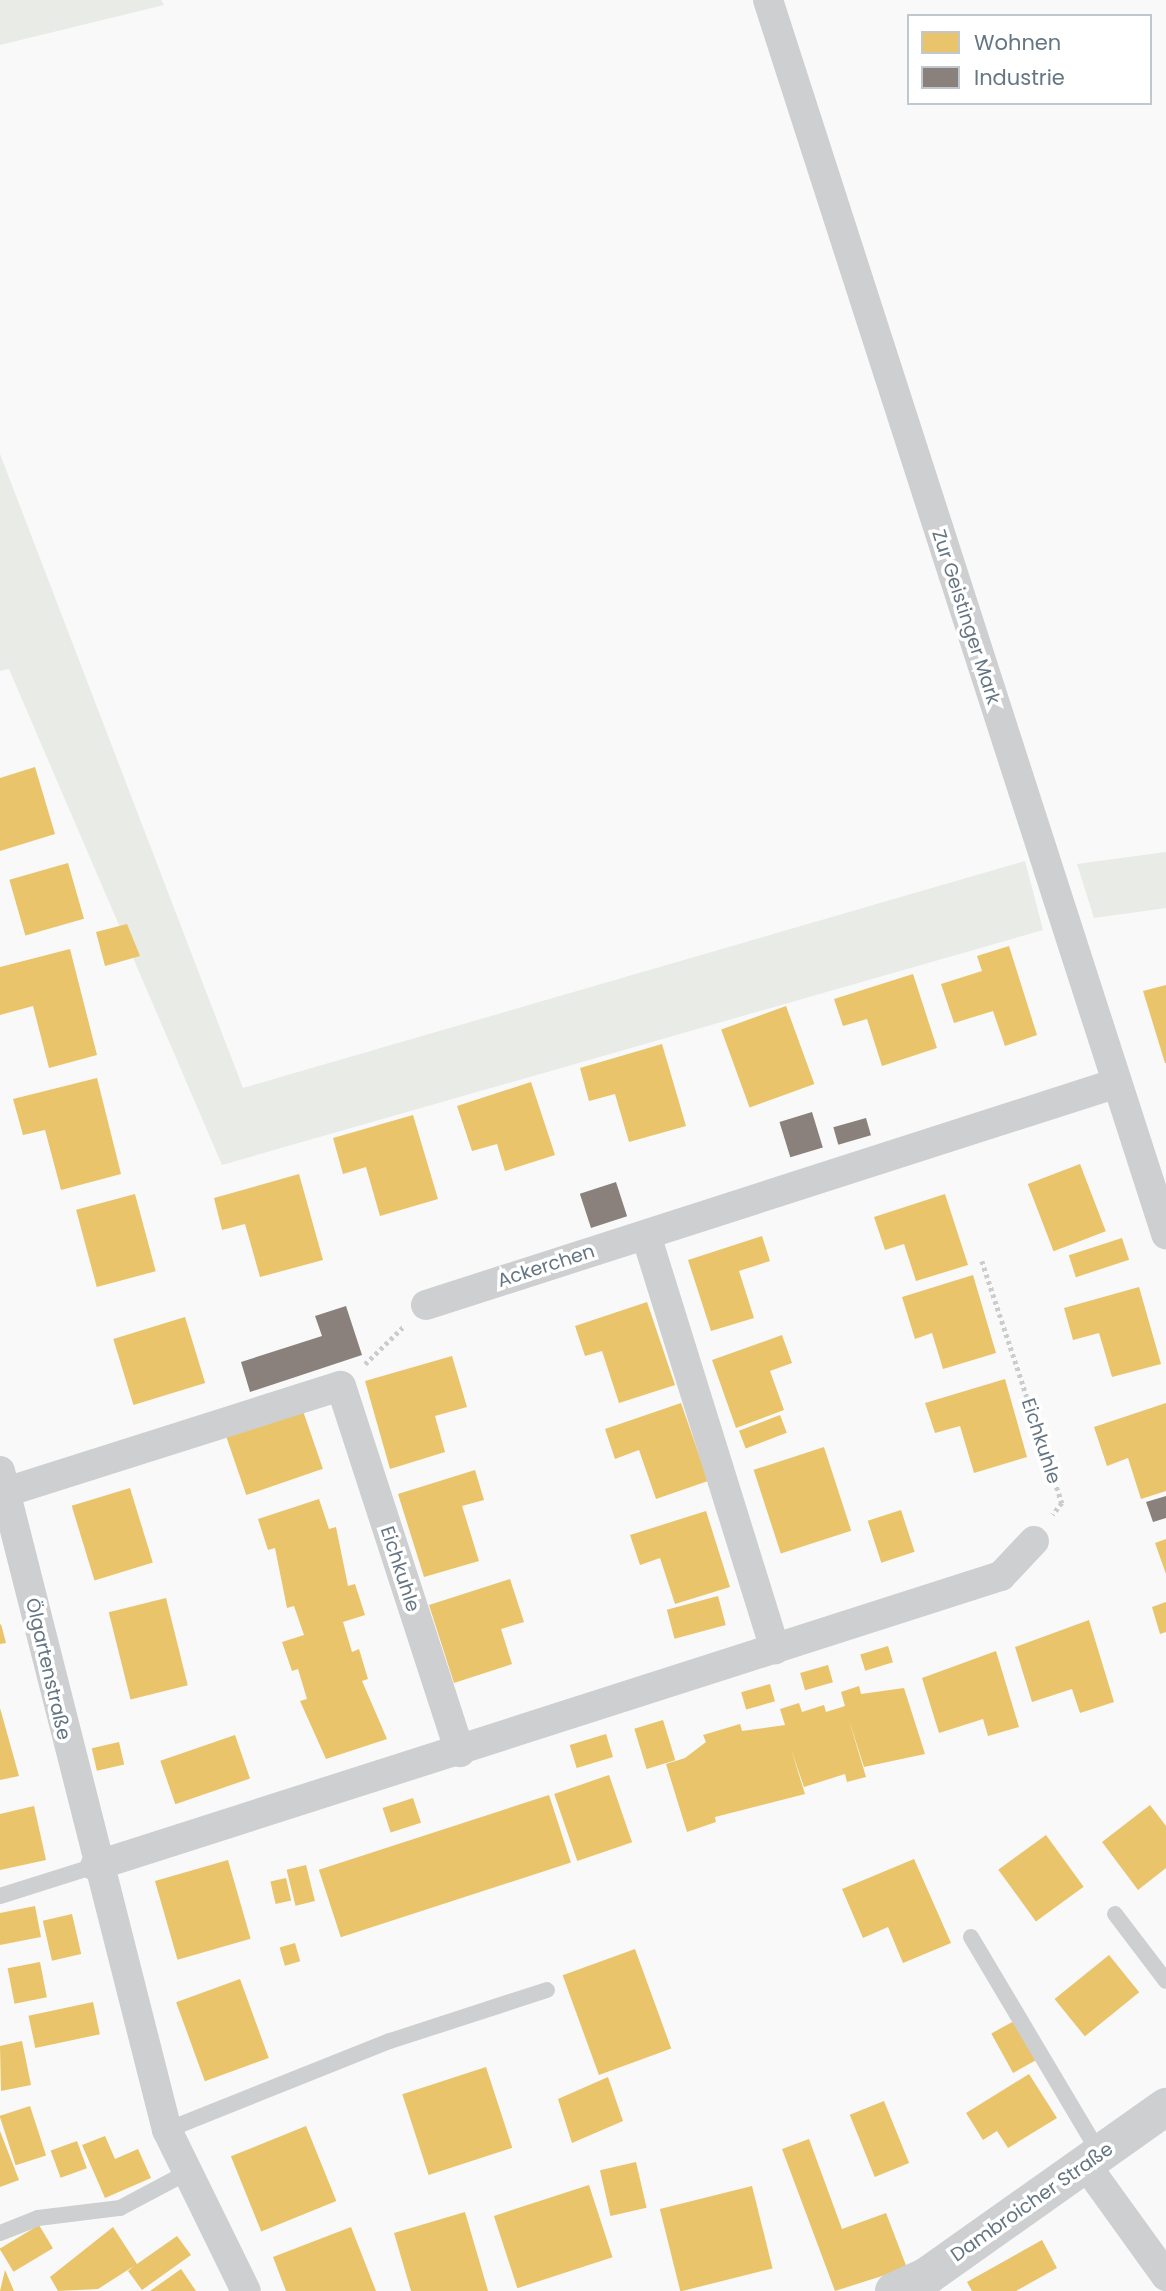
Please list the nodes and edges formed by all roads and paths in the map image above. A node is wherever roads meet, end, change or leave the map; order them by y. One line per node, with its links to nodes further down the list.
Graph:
1 (768, 0): 2 (street, Zur Geistinger Mark)
2 (1114, 1084): 3 (street, Zur Geistinger Mark); 4 (street, Ackerchen)
3 (1166, 1234)
4 (646, 1235): 6 (street, Ackerchen); 10 (street)
5 (982, 1261): 9 (path, Eichkuhle)
6 (426, 1305): 7 (path)
7 (341, 1385): 8 (street); 11 (street, Eichkuhle)
8 (3, 1482): 12 (street, Ölgartenstraße)
9 (1034, 1541): 10 (street)
10 (775, 1649): 11 (street)
11 (460, 1752): 12 (street)
12 (95, 1866): 13 (lane); 19 (street, Ölgartenstraße)
13 (0, 1896)
14 (1115, 1914): 16 (lane)
15 (971, 1937): 20 (lane)
16 (1166, 1981)
17 (547, 1990): 19 (lane)
18 (1166, 2106): 20 (street, Dambroicher Straße)
19 (167, 2130): 21 (street, Ölgartenstraße)
20 (1093, 2159): 23 (street); 25 (street, Dambroicher Straße)
21 (186, 2173): 22 (lane); 24 (street, Ölgartenstraße)
22 (0, 2233)
23 (1166, 2276)
24 (246, 2291)
25 (894, 2291)

